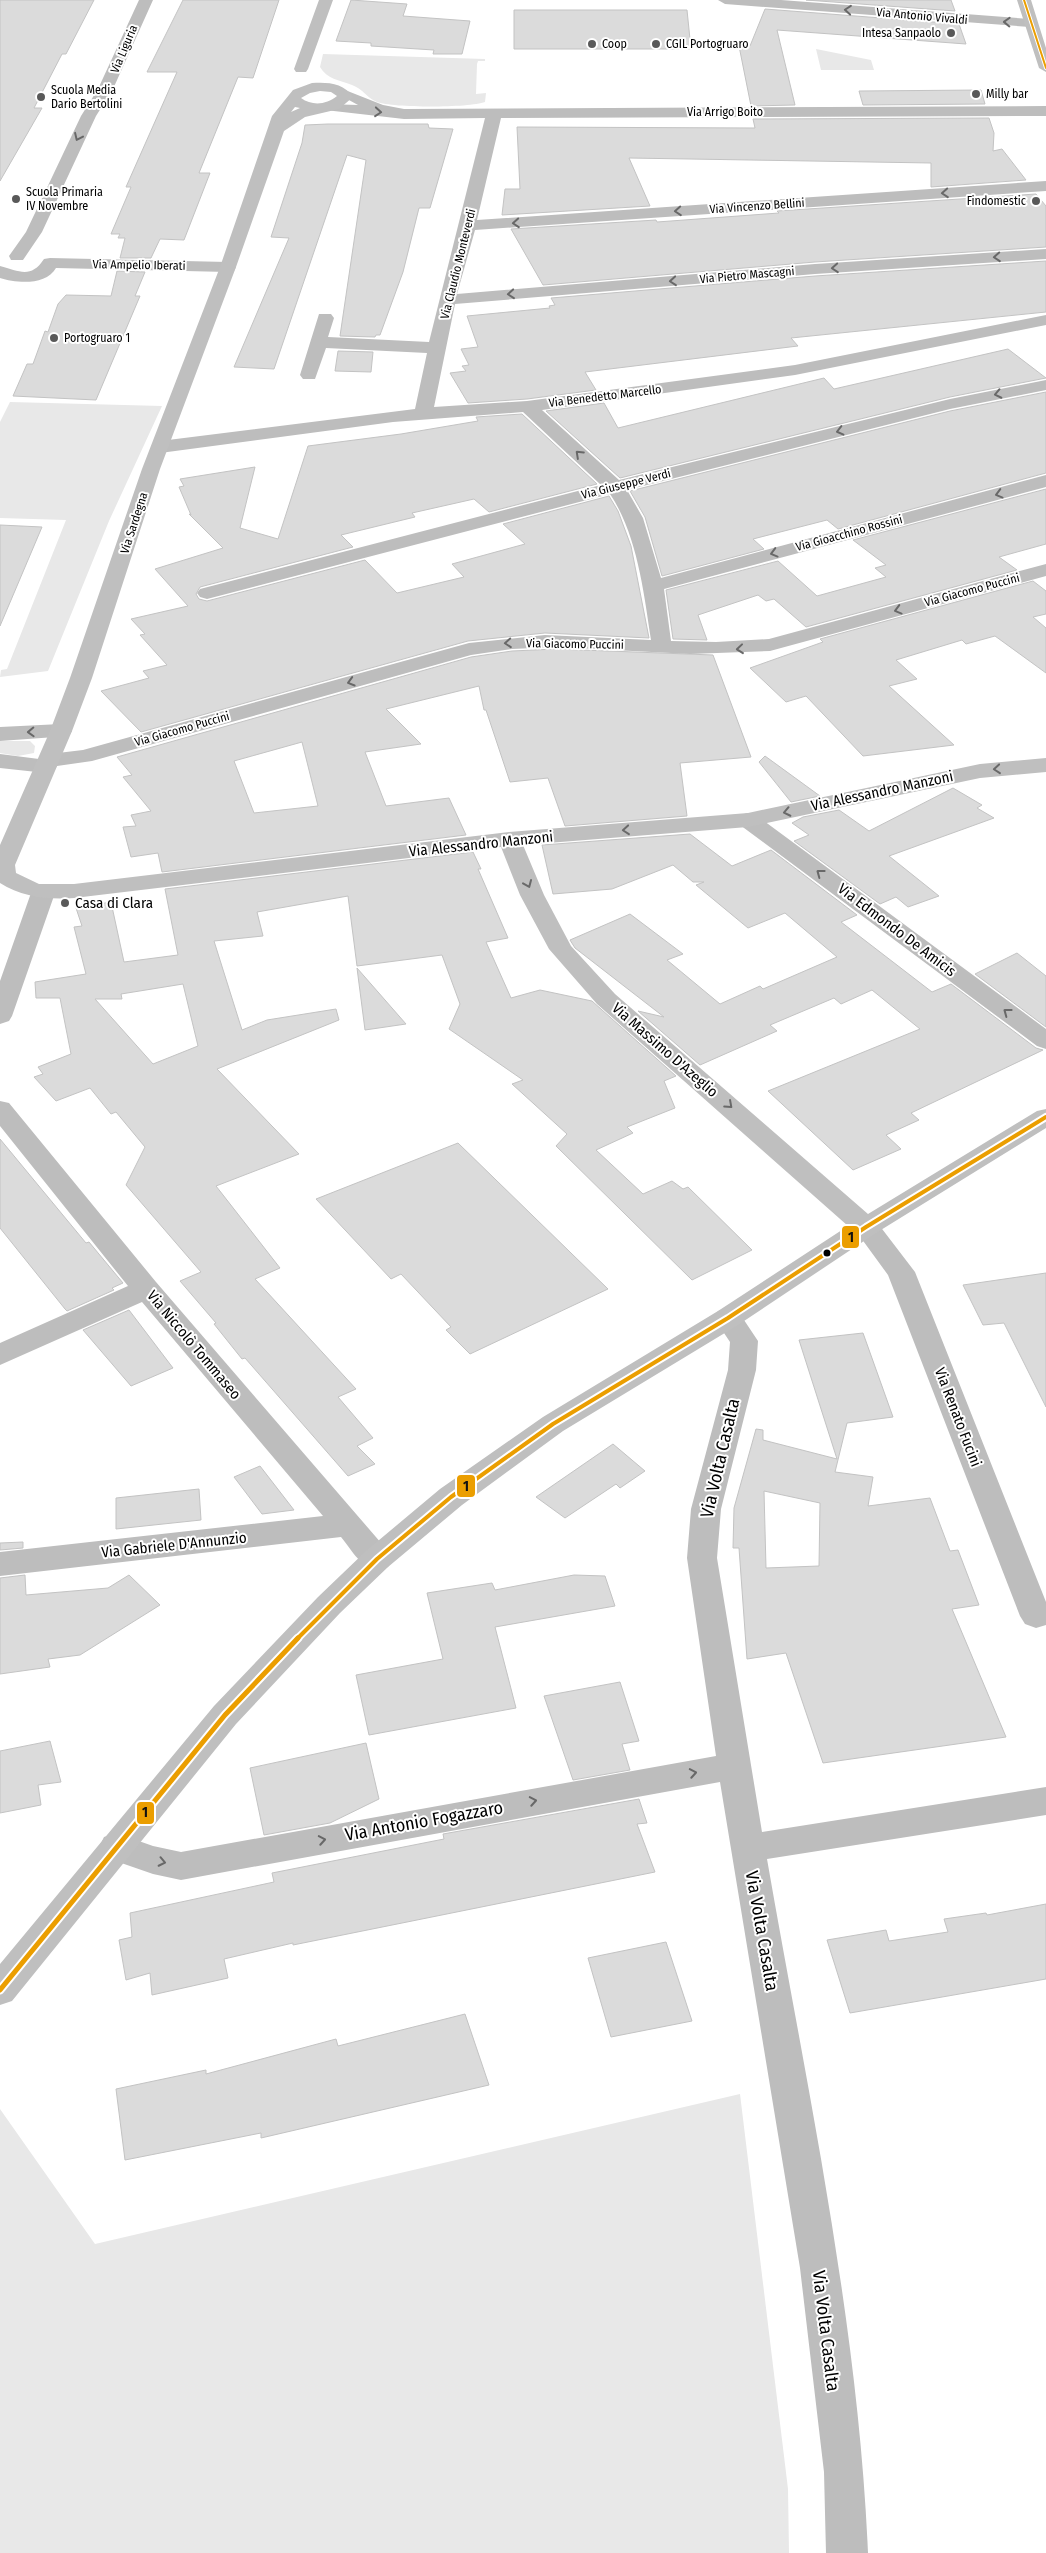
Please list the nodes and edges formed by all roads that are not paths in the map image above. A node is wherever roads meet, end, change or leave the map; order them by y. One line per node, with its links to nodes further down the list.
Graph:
1 (146, 0): 19 (street, Via Liguria, one-way to 19)
2 (326, 0): 8 (street, Via Sardegna)
3 (725, 0): 6 (street, Via Antonio Vivaldi, one-way to 3)
4 (1017, 0): 6 (street)
5 (1024, 0): 6 (street)
6 (1030, 22): 7 (street)
7 (1046, 68)
8 (301, 69): 9 (street); 10 (street, Via Sardegna)
9 (340, 92): 10 (street); 11 (street); 13 (street, Via Arrigo Boito)
10 (295, 97): 11 (street); 15 (street, Via Sardegna)
11 (324, 107): 13 (street, Via Arrigo Boito, one-way to 13); 15 (street)
12 (1046, 111): 14 (street, Via Arrigo Boito)
13 (404, 114): 14 (street, Via Arrigo Boito)
14 (494, 114): 17 (street, Via Claudio Monteverdi)
15 (277, 129): 22 (street, Via Sardegna)
16 (1046, 186): 17 (street, Via Vincenzo Bellini, one-way to 17)
17 (468, 226): 24 (street, Via Claudio Monteverdi)
18 (1046, 254): 24 (street, Via Pietro Mascagni, one-way to 24)
19 (17, 256): 20 (street, Via Ampelio Iberati); 21 (street)
20 (50, 263): 21 (street); 22 (street, Via Ampelio Iberati)
21 (3, 267): 23 (street)
22 (228, 267): 33 (street, Via Sardegna)
23 (0, 289)
24 (447, 300): 28 (street, Via Claudio Monteverdi)
25 (325, 318): 27 (street)
26 (1046, 320): 31 (street, Via Benedetto Marcello)
27 (318, 342): 28 (street); 29 (street)
28 (438, 348): 32 (street, Via Claudio Monteverdi)
29 (309, 375)
30 (1046, 385): 35 (street, Via Giuseppe Verdi, one-way to 35)
31 (527, 406): 32 (street, Via Benedetto Marcello); 35 (street, one-way to 31)
32 (423, 415): 33 (street, Via Benedetto Marcello)
33 (160, 447): 40 (street, Via Sardegna)
34 (1046, 481): 37 (street, Via Gioacchino Rossini, one-way to 37)
35 (615, 487): 37 (street); 38 (street, Via Giuseppe Verdi)
36 (1046, 570): 39 (street, Via Giacomo Puccini, one-way to 39)
37 (653, 586): 39 (street)
38 (207, 593)
39 (662, 647): 43 (street, Via Giacomo Puccini, one-way to 43)
40 (61, 732): 41 (street, one-way to 41); 43 (street, Via Sardegna)
41 (0, 734)
42 (0, 761): 43 (street, Via Giacomo Puccini)
43 (48, 763): 47 (street, Via Sardegna)
44 (1046, 765): 45 (street, Via Alessandro Manzoni, one-way to 45)
45 (748, 820): 46 (street, Via Alessandro Manzoni, one-way to 46); 49 (street, Via Edmondo De Amicis, one-way to 45)
46 (509, 839): 47 (street, Via Alessandro Manzoni); 52 (street, Via Massimo D'Azeglio, one-way to 52)
47 (43, 892): 48 (street)
48 (0, 1016)
49 (1046, 1041)
50 (1046, 1116): 52 (street)
51 (7, 1119): 53 (street, Via Niccolò Tommaseo)
52 (866, 1226): 54 (street); 59 (street, Via Renato Fucini)
53 (146, 1289): 55 (street); 56 (street, Via Niccolò Tommaseo)
54 (728, 1318): 57 (street); 60 (street, Via Volta Casalta)
55 (0, 1355)
56 (347, 1525): 57 (street, Via Niccolò Tommaseo); 58 (street, Via Gabriele D'Annunzio)
57 (377, 1559): 62 (street)
58 (0, 1564)
59 (1036, 1616)
60 (734, 1766): 62 (street, Via Antonio Fogazzaro, one-way to 60); 63 (street, Via Volta Casalta)
61 (1046, 1801): 63 (street)
62 (116, 1847): 64 (street)
63 (747, 1848): 65 (street, Via Volta Casalta)
64 (0, 1990)
65 (847, 2553)

